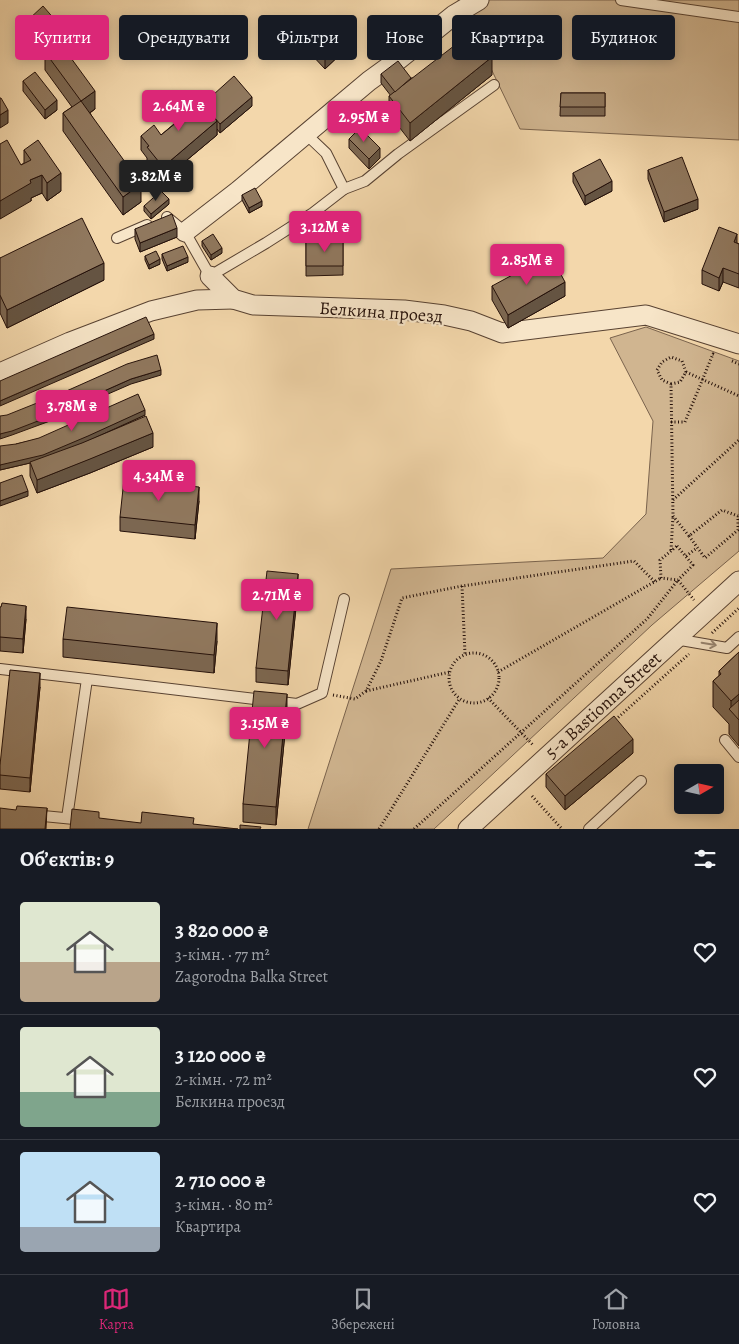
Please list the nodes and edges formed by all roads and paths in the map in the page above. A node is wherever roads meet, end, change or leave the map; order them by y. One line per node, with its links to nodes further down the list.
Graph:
1 (479, 0): 5 (street)
2 (621, 0): 3 (lane)
3 (739, 17)
4 (494, 85): 6 (lane)
5 (306, 134): 6 (lane); 7 (street)
6 (344, 189): 9 (lane)
7 (185, 232): 8 (lane); 9 (lane)
8 (116, 238)
9 (210, 276): 10 (street)
10 (233, 299): 11 (street, Белкина проезд); 15 (street, Белкина проезд)
11 (735, 352): 13 (path)
12 (722, 358): 16 (path)
13 (739, 364)
14 (686, 372): 16 (path); 17 (path); 17 (path)
15 (0, 373)
16 (703, 380): 18 (path); 19 (path)
17 (671, 384): 19 (path)
18 (739, 396)
19 (671, 422): 21 (path)
20 (739, 440): 21 (path)
21 (672, 500): 22 (path)
22 (673, 516): 24 (path); 26 (path)
23 (738, 516): 24 (path); 25 (path)
24 (689, 536): 25 (path)
25 (697, 548): 27 (path)
26 (671, 551): 27 (path); 28 (path)
27 (686, 556): 29 (path)
28 (662, 578): 29 (path); 31 (path)
29 (678, 580): 34 (path); 49 (path)
30 (739, 581): 37 (street, 5-a Bastionna Street)
31 (655, 582): 32 (path); 42 (path)
32 (462, 586): 39 (path); 44 (path)
33 (344, 599): 45 (lane)
34 (697, 604)
35 (739, 608): 38 (path)
36 (739, 637): 38 (lane, one-way to 36)
37 (675, 639): 38 (lane); 60 (street, 5-a Bastionna Street)
38 (701, 643): 48 (path)
39 (465, 654): 41 (path); 42 (path)
40 (0, 669): 43 (lane)
41 (450, 672): 44 (path); 46 (path)
42 (498, 672): 47 (path)
43 (87, 679): 45 (lane); 56 (lane)
44 (366, 691): 45 (path)
45 (322, 693)
46 (460, 698): 47 (path); 58 (path)
47 (488, 698): 49 (path)
48 (612, 723)
49 (521, 732): 51 (path); 59 (path)
50 (725, 740): 52 (lane)
51 (537, 749)
52 (739, 757)
53 (641, 781): 62 (lane)
54 (532, 796): 61 (path)
55 (19, 814): 56 (lane)
56 (67, 818): 57 (lane)
57 (84, 820)
58 (379, 829)
59 (414, 829)
60 (468, 829)
61 (562, 829)
62 (589, 829)

